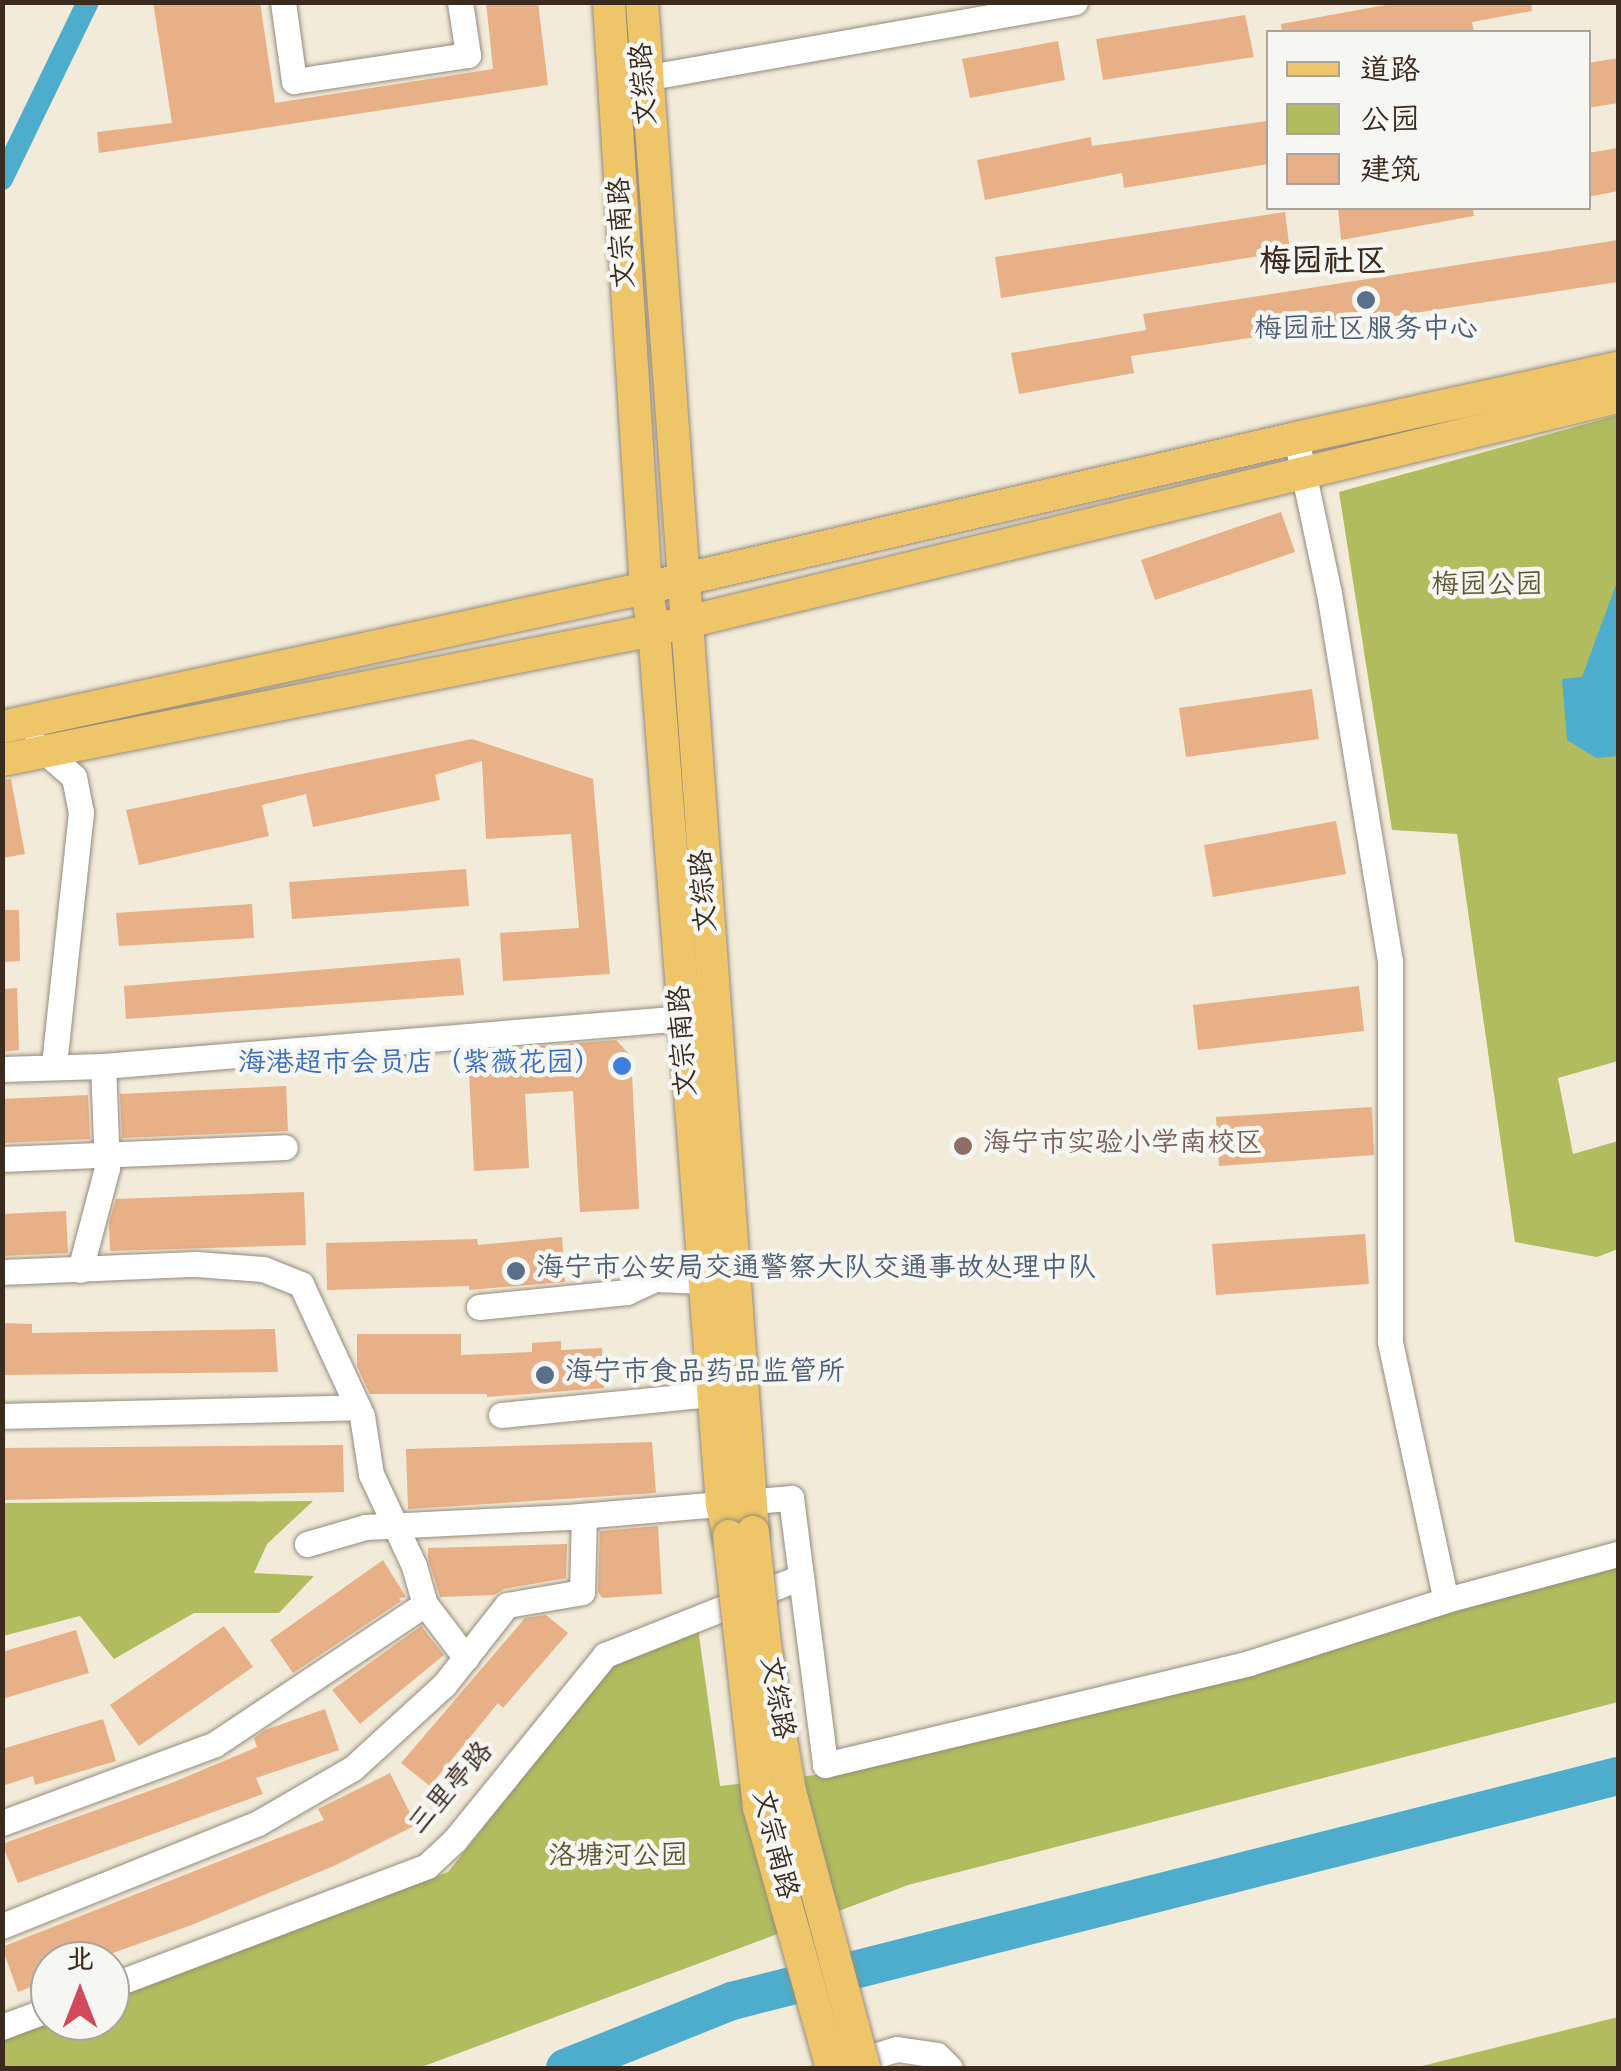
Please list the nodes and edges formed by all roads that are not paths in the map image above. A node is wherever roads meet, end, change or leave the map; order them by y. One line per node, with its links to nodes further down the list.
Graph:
1 (283, 2): 2 (street)
2 (460, 2)
3 (608, 2): 6 (main road, 文宗南路)
4 (642, 2): 6 (main road, 文综路)
5 (1075, 2): 6 (street)
6 (631, 80): 11 (main road, 文综路); 12 (main road, 文宗南路)
7 (1618, 368): 9 (main road)
8 (1618, 396): 10 (main road)
9 (1296, 438): 10 (street); 11 (main road)
10 (1301, 473): 13 (main road); 39 (street)
11 (686, 579): 12 (main road); 13 (main road, 文综路)
12 (646, 588): 14 (main road, 文宗南路); 15 (main road)
13 (688, 622): 14 (main road); 34 (main road, 文综路)
14 (654, 630): 16 (main road); 18 (main road, 文宗南路)
15 (12, 725): 16 (street)
16 (41, 752): 17 (main road); 19 (street)
17 (2, 760)
18 (684, 1018): 20 (street); 27 (main road, 文宗南路)
19 (54, 1066): 20 (street); 21 (street)
20 (103, 1066): 23 (street)
21 (2, 1069)
22 (285, 1147): 23 (street)
23 (106, 1156): 24 (street); 25 (street)
24 (2, 1160)
25 (80, 1270): 26 (street); 30 (street)
26 (2, 1272)
27 (705, 1281): 28 (street); 29 (main road, 文宗南路)
28 (479, 1307)
29 (714, 1394): 31 (street); 34 (main road, 文宗南路)
30 (358, 1406): 32 (street); 35 (street)
31 (502, 1415)
32 (2, 1416)
33 (584, 1516): 34 (street); 35 (street); 41 (street)
34 (738, 1519): 38 (street); 47 (main road, 文宗南路, bridge); 48 (main road, 文综路, bridge)
35 (392, 1525): 36 (street); 40 (street)
36 (307, 1544)
37 (1618, 1554): 39 (street)
38 (801, 1577): 39 (street); 44 (street, 三里亭路)
39 (1446, 1600)
40 (425, 1604): 41 (street); 42 (street)
41 (466, 1658): 43 (street)
42 (2, 1824)
43 (2, 1926)
44 (130, 1978)
45 (30, 2016): 46 (street)
46 (2, 2027)
47 (832, 2068): 49 (street)
48 (864, 2068)
49 (950, 2068)

